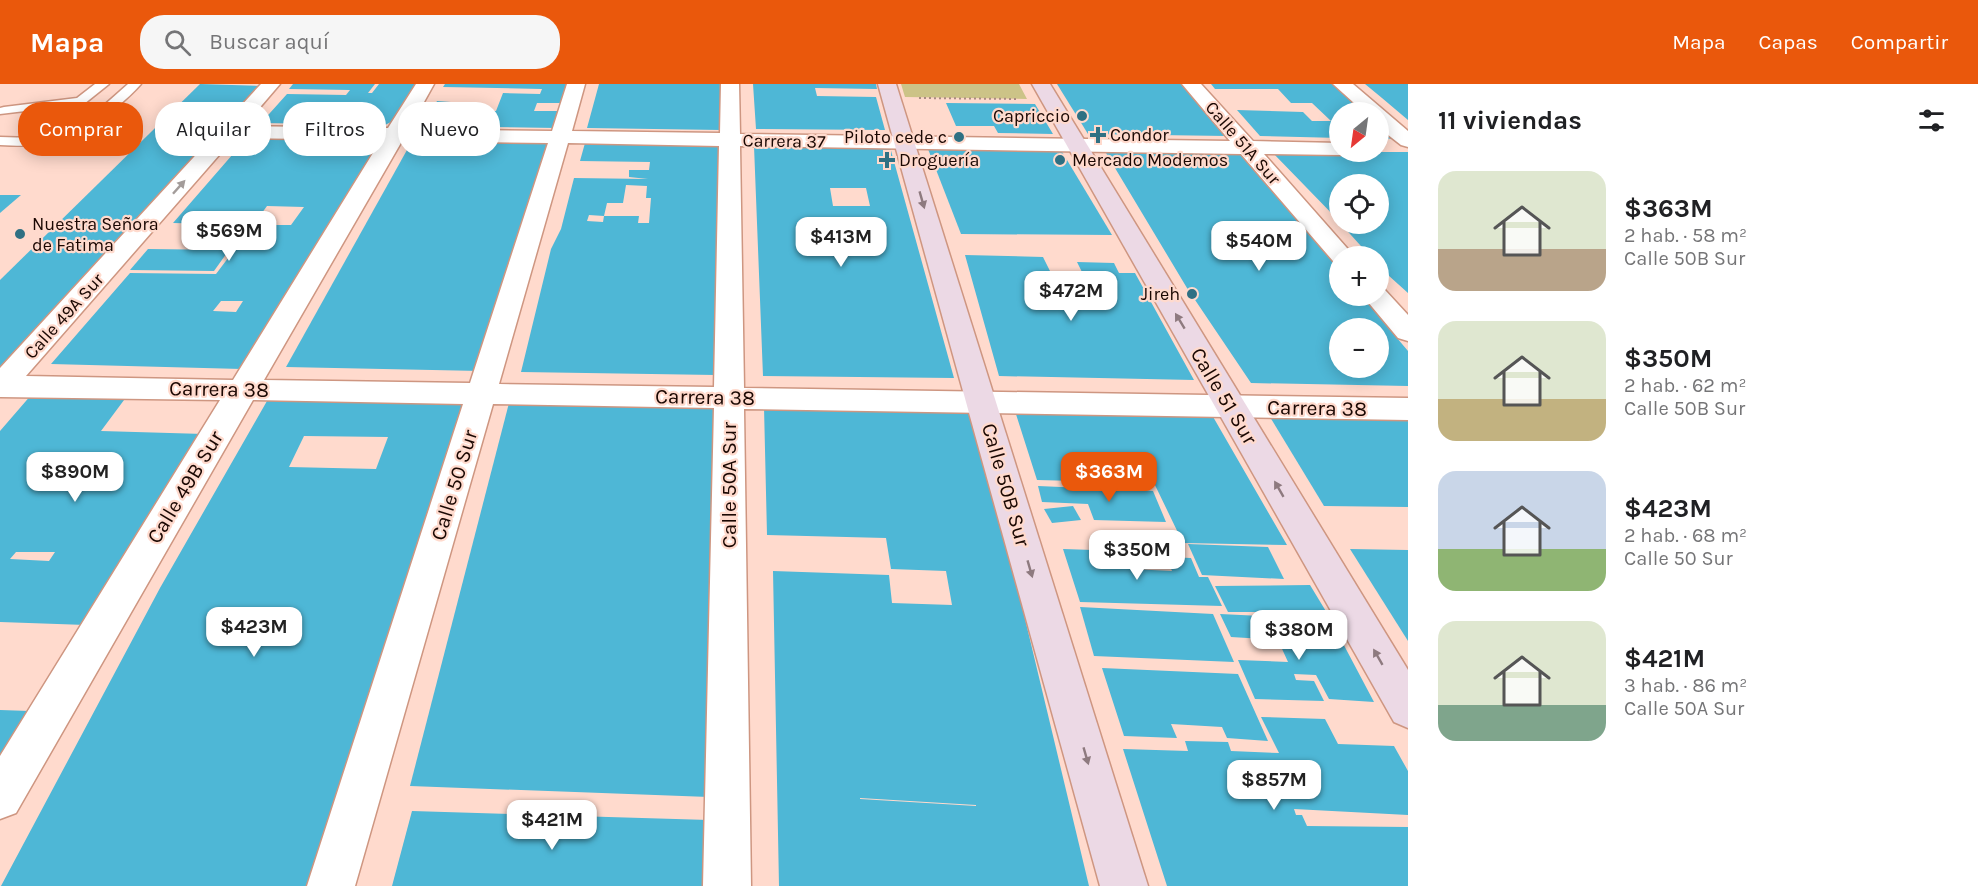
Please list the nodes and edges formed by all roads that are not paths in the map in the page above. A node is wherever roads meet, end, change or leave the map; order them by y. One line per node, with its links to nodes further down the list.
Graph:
1 (103, 84): 13 (lane)
2 (135, 84): 19 (lane)
3 (271, 84): 11 (street, Calle 49A Sur)
4 (425, 84): 16 (street, Calle 49B Sur)
5 (576, 84): 17 (street, Calle 50 Sur)
6 (730, 84): 18 (street, Calle 50A Sur)
7 (1191, 84): 23 (street, Calle 51A Sur)
8 (1342, 84): 12 (street)
9 (902, 91): 21 (main road, Calle 50B Sur)
10 (1045, 92): 22 (main road, Calle 51 Sur)
11 (255, 102)
12 (1363, 102)
13 (1, 113)
14 (1389, 125): 20 (street)
15 (271, 133): 16 (street, Carrera 37)
16 (395, 135): 17 (street, Carrera 37); 30 (street, Calle 49B Sur)
17 (560, 137): 18 (street, Carrera 37); 31 (street, Calle 50 Sur)
18 (730, 140): 21 (street, Carrera 37); 32 (street, Calle 50A Sur)
19 (0, 141)
20 (1408, 141)
21 (905, 143): 22 (street, Carrera 37); 33 (main road, Calle 50B Sur, one-way to 33)
22 (1077, 145): 23 (street, Carrera 37); 34 (main road, Calle 51 Sur, one-way to 22)
23 (1247, 148): 24 (street, Carrera 37); 26 (street, Calle 51A Sur)
24 (1329, 149)
25 (207, 156): 29 (street, Calle 49A Sur, one-way to 25)
26 (1333, 246)
27 (1385, 306): 28 (street)
28 (1408, 332)
29 (1, 386): 30 (street, Carrera 38)
30 (243, 390): 31 (street, Carrera 38); 37 (street, Calle 49B Sur)
31 (482, 394): 32 (street, Carrera 38); 38 (street, Calle 50 Sur)
32 (729, 398): 33 (street, Carrera 38); 39 (street, Calle 50A Sur)
33 (981, 402): 34 (street, Carrera 38); 40 (main road, Calle 50B Sur, one-way to 40)
34 (1230, 406): 35 (street, Carrera 38); 36 (main road, Calle 51 Sur, one-way to 34)
35 (1408, 409)
36 (1408, 708)
37 (0, 798)
38 (331, 886)
39 (727, 886)
40 (1124, 886)

